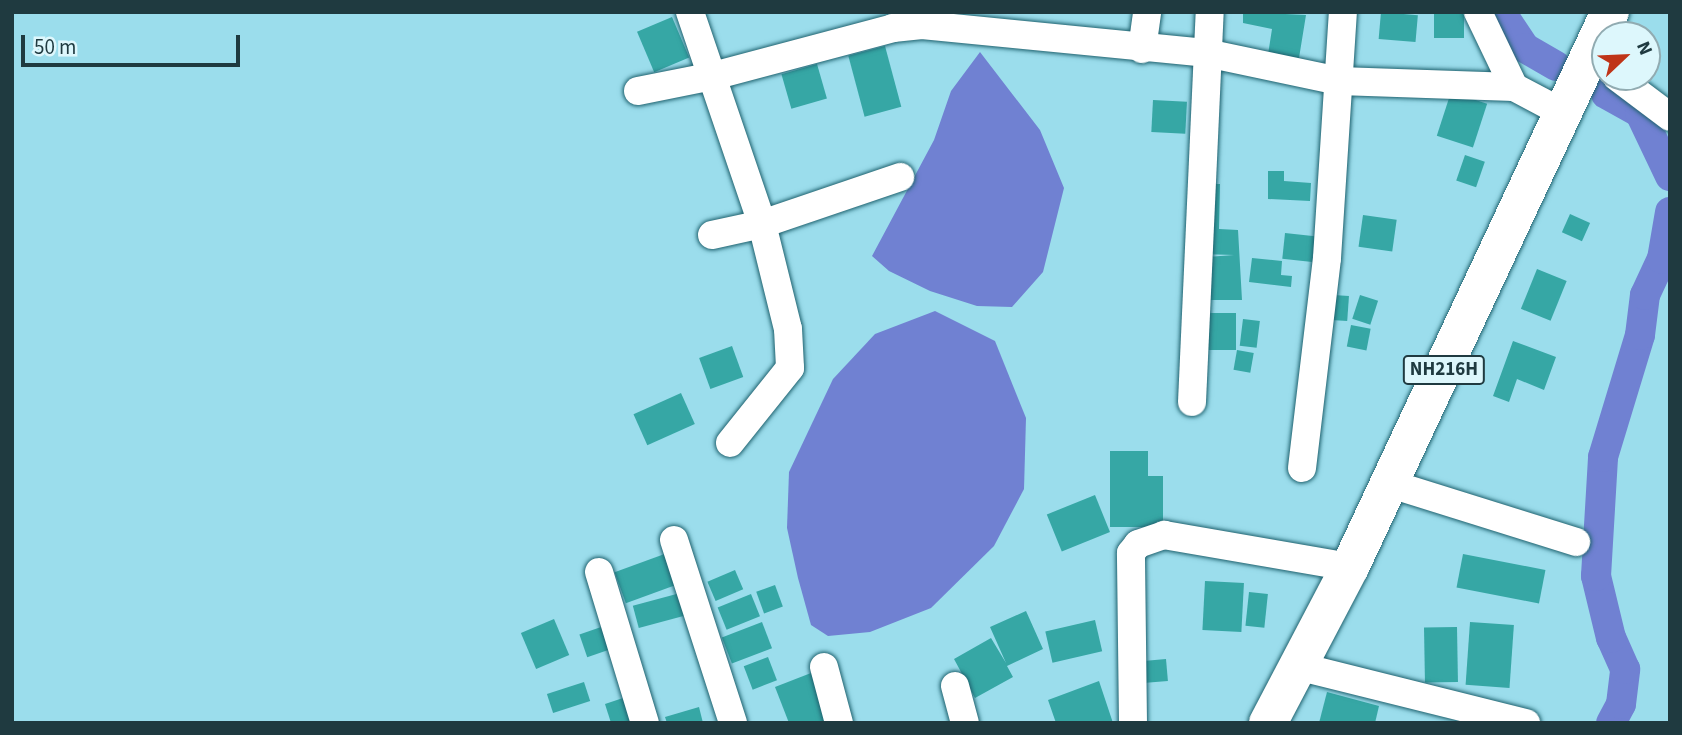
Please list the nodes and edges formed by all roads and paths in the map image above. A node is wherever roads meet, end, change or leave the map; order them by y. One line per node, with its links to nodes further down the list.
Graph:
1 (690, 12): 8 (street)
2 (1147, 12): 6 (street)
3 (1210, 12): 7 (street)
4 (1343, 12): 9 (street)
5 (1478, 12): 11 (street)
6 (1142, 49): 7 (street); 8 (street)
7 (1206, 53): 9 (street); 19 (street)
8 (713, 76): 12 (street); 17 (street)
9 (1339, 81): 11 (street); 21 (street)
10 (1591, 83): 14 (highway, NH216H)
11 (1514, 87): 14 (street)
12 (638, 91)
13 (1636, 91): 15 (street)
14 (1565, 114): 22 (highway, NH216H)
15 (1670, 117)
16 (900, 177): 17 (street)
17 (762, 224): 18 (street); 20 (street)
18 (712, 235)
19 (1192, 402)
20 (730, 443)
21 (1302, 468)
22 (1391, 484): 24 (street); 25 (highway, NH216H)
23 (674, 540): 31 (street)
24 (1576, 542)
25 (1350, 567): 28 (highway, NH216H); 34 (street)
26 (599, 572): 30 (street)
27 (824, 667): 32 (street)
28 (1301, 667): 35 (highway, NH216H); 36 (street)
29 (955, 686): 33 (street)
30 (645, 723)
31 (733, 723)
32 (839, 723)
33 (965, 723)
34 (1133, 723)
35 (1268, 723)
36 (1526, 723)

